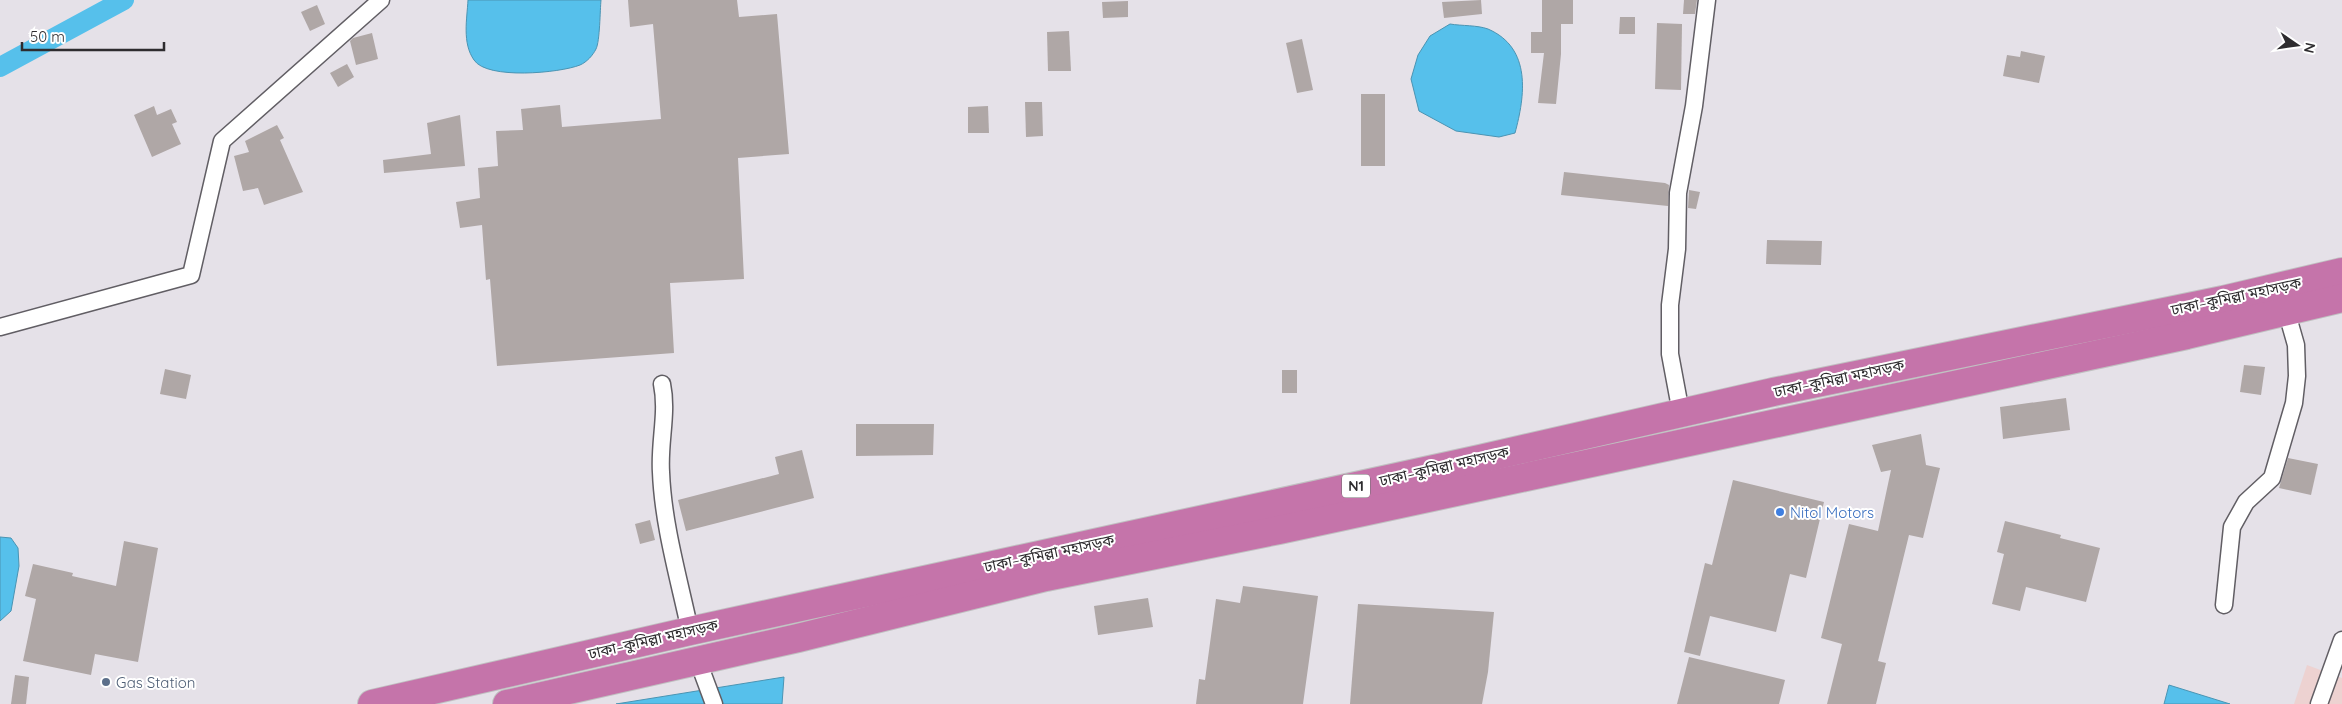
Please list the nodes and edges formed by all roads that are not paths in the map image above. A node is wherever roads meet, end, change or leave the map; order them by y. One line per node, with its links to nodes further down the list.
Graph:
1 (380, 0): 6 (street)
2 (1707, 0): 8 (street)
3 (2342, 272): 8 (highway, ঢাকা–কুমিল্লা মহাসড়ক / N1)
4 (2342, 298): 5 (highway, ঢাকা–কুমিল্লা মহাসড়ক / N1)
5 (2286, 310): 9 (street); 12 (highway, ঢাকা–কুমিল্লা মহাসড়ক / N1)
6 (0, 327)
7 (662, 384): 10 (street)
8 (1681, 413): 10 (highway, ঢাকা–কুমিল্লা মহাসড়ক / N1)
9 (2224, 605)
10 (690, 631): 13 (highway, ঢাকা–কুমিল্লা মহাসড়ক / N1)
11 (2342, 640): 16 (street)
12 (698, 661): 14 (highway, ঢাকা–কুমিল্লা মহাসড়ক / N1); 15 (street)
13 (372, 704)
14 (507, 704)
15 (714, 704)
16 (2319, 704)

